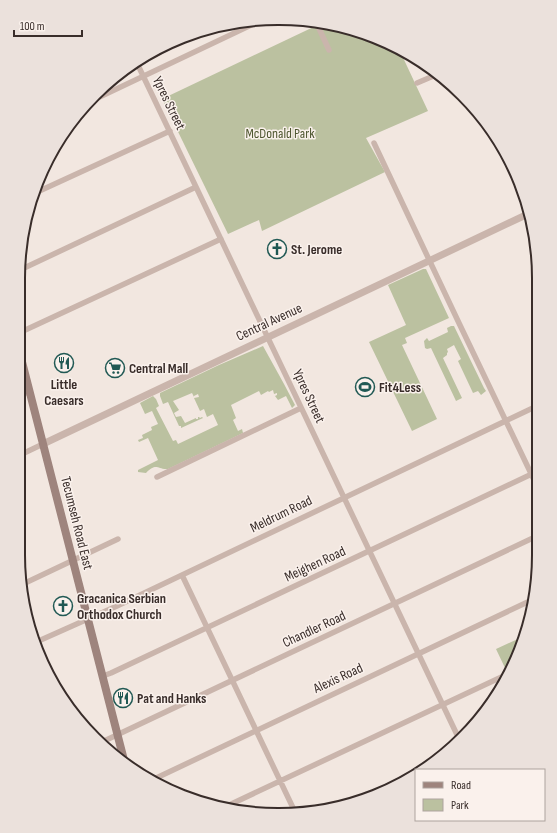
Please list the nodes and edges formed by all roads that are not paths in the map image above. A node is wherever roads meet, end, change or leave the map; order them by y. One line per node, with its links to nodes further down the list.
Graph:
1 (247, 27): 5 (street)
2 (319, 28): 3 (street)
3 (329, 50)
4 (139, 67): 5 (street, Ypres Street)
5 (143, 76): 8 (street); 9 (street, Ypres Street)
6 (432, 76): 7 (street)
7 (417, 83)
8 (103, 95)
9 (170, 131): 11 (street, Ypres Street); 12 (street)
10 (374, 143): 15 (street)
11 (196, 187): 14 (street, Ypres Street); 16 (street)
12 (40, 191)
13 (524, 216): 15 (street, Central Avenue)
14 (221, 240): 17 (street); 18 (street, Ypres Street)
15 (430, 260): 18 (street, Central Avenue); 24 (street)
16 (26, 266)
17 (25, 330)
18 (268, 337): 22 (street, Ypres Street); 25 (street, Central Avenue)
19 (25, 373): 20 (main road, Tecumseh Road East)
20 (30, 391): 21 (street); 25 (main road, Tecumseh Road East)
21 (25, 394)
22 (301, 408): 29 (street); 30 (street, Ypres Street)
23 (532, 408): 24 (street, Meldrum Road)
24 (505, 421): 27 (street); 30 (street, Meldrum Road)
25 (43, 444): 26 (street, Central Avenue); 34 (main road, Tecumseh Road East)
26 (25, 453)
27 (532, 469)
28 (532, 474): 33 (street, Meighen Road)
29 (157, 478)
30 (344, 497): 33 (street, Ypres Street); 35 (street, Meldrum Road)
31 (532, 538): 38 (street, Chandler Road)
32 (118, 539): 34 (street)
33 (369, 551): 38 (street, Ypres Street); 40 (street, Meighen Road)
34 (73, 560): 36 (street); 39 (main road, Tecumseh Road East)
35 (182, 575): 39 (street, Meldrum Road); 40 (street)
36 (27, 581)
37 (528, 601): 42 (street, Alexis Road)
38 (394, 604): 42 (street, Ypres Street); 45 (street, Chandler Road)
39 (88, 619): 41 (street, Meldrum Road); 43 (main road, Tecumseh Road East)
40 (207, 628): 43 (street, Meighen Road); 45 (street)
41 (40, 640)
42 (418, 654): 46 (street, Ypres Street); 47 (street, Alexis Road)
43 (103, 676): 48 (main road, Tecumseh Road East)
44 (501, 677): 46 (street)
45 (232, 681): 47 (street); 48 (street, Chandler Road)
46 (442, 705): 49 (street, Ypres Street); 53 (street)
47 (256, 730): 52 (street, Alexis Road); 53 (street)
48 (118, 735): 50 (street, Chandler Road); 51 (main road, Tecumseh Road East)
49 (457, 735)
50 (106, 740)
51 (123, 755)
52 (158, 777)
53 (280, 781): 54 (street); 55 (street)
54 (232, 804)
55 (293, 807)

